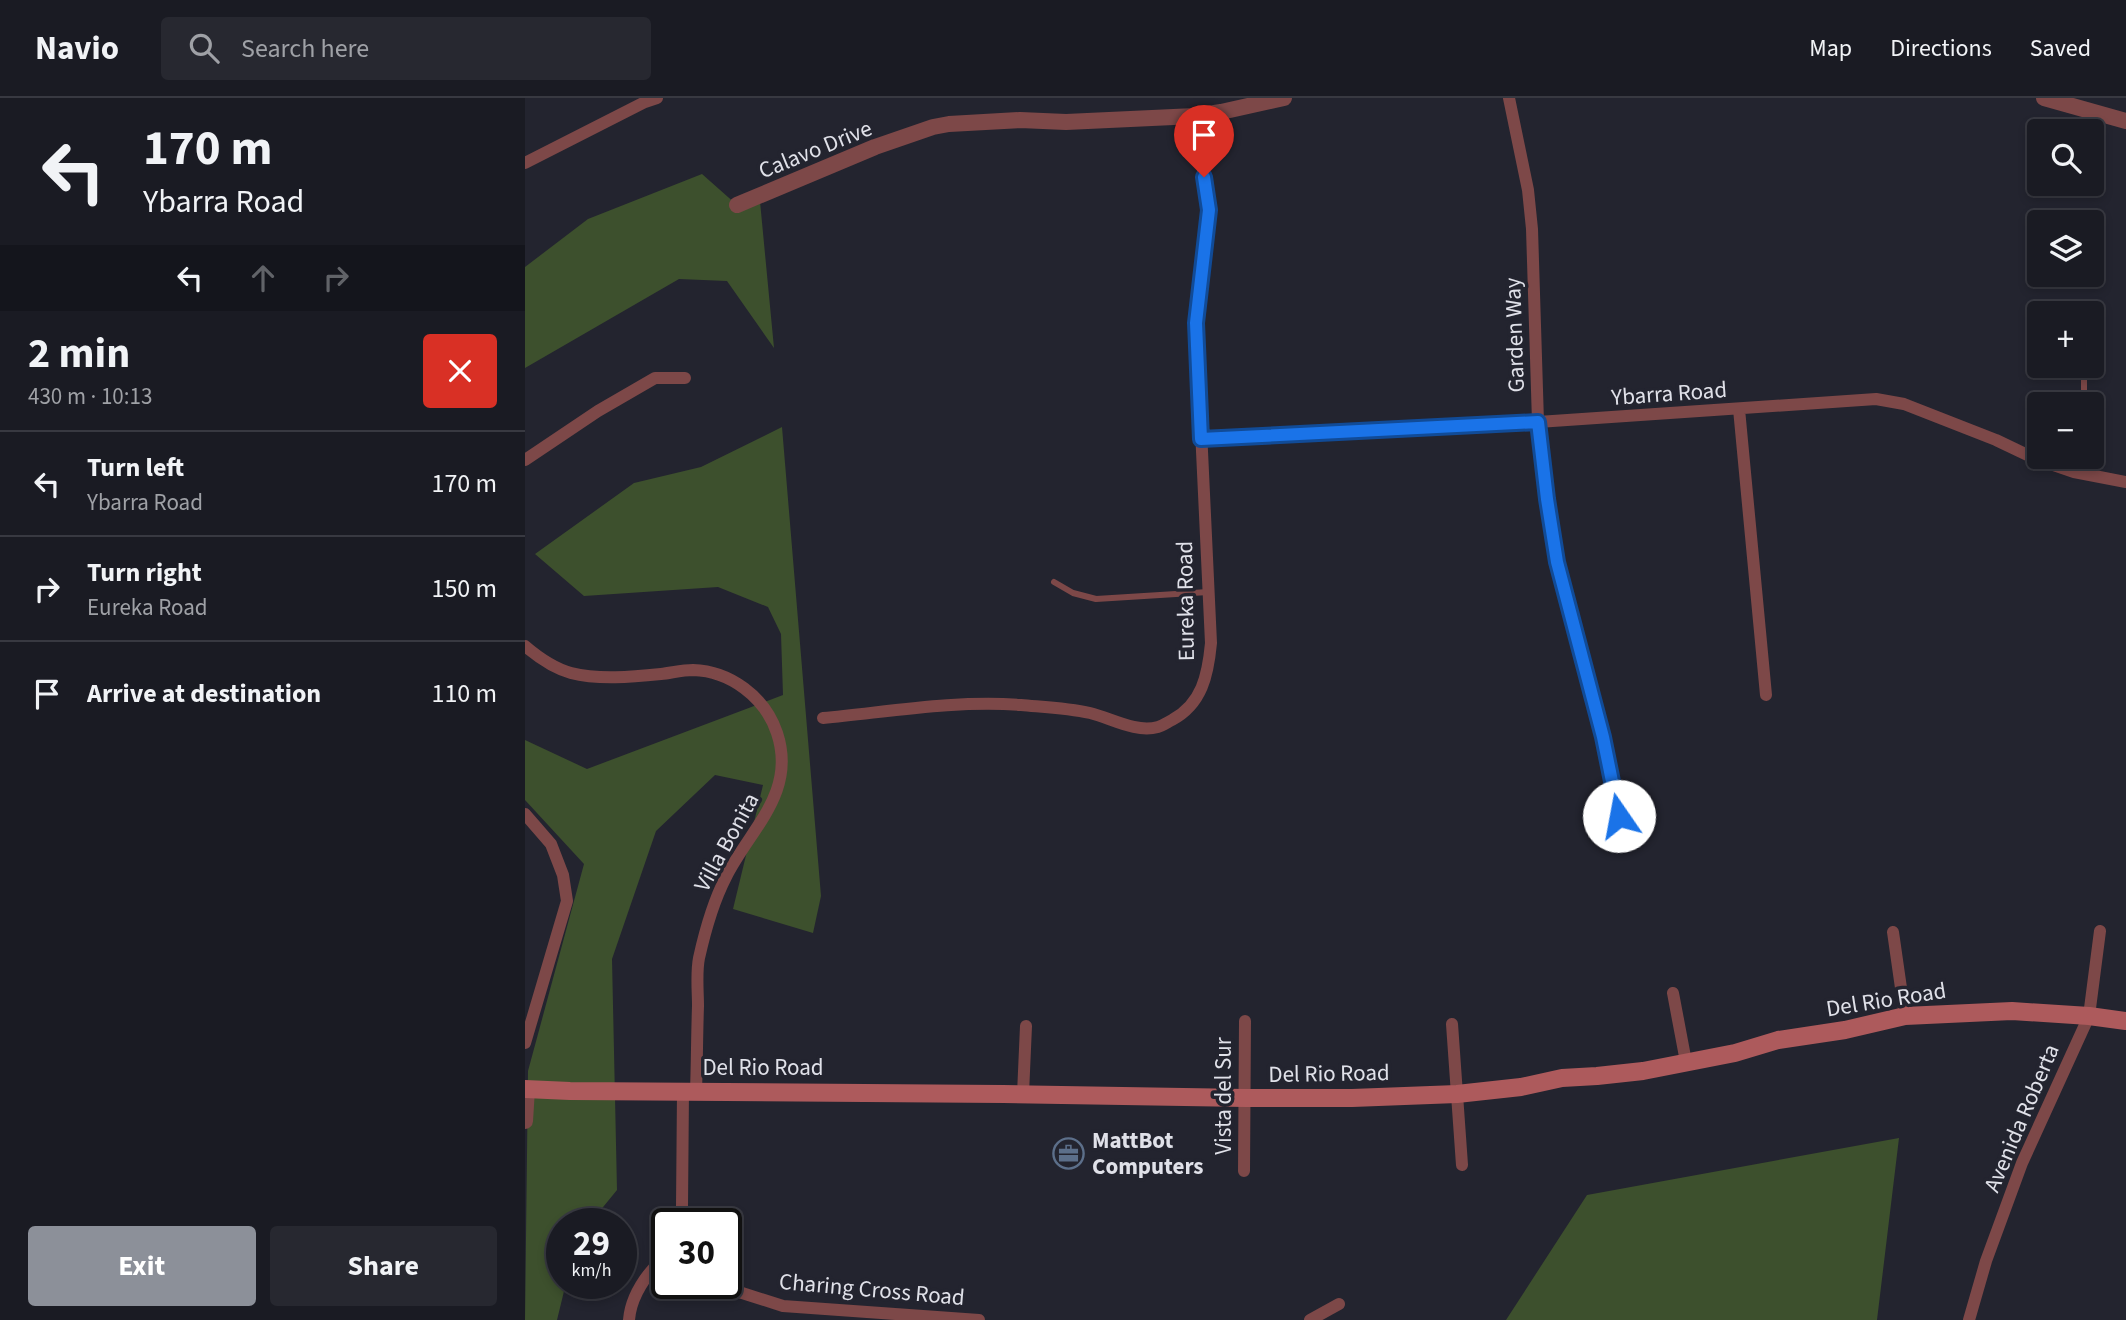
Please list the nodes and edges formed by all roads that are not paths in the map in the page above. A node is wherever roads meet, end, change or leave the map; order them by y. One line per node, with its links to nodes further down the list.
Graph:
1 (657, 98): 7 (street)
2 (1284, 98): 5 (street, Calavo Drive)
3 (1509, 98): 11 (street, Garden Way)
4 (2044, 98): 6 (street)
5 (1195, 116): 8 (street, Calavo Drive); 12 (street, Eureka Road)
6 (2126, 121)
7 (525, 163)
8 (737, 205)
9 (685, 378): 13 (street)
10 (1739, 410): 11 (street, Ybarra Road); 15 (street, Ybarra Road); 20 (street)
11 (1538, 422): 12 (street, Ybarra Road); 23 (street, Garden Way)
12 (1201, 439): 18 (street, Eureka Road)
13 (525, 460)
14 (2075, 469): 15 (lane)
15 (2074, 472): 16 (street, Ybarra Road)
16 (2126, 482)
17 (1054, 582): 18 (lane)
18 (1207, 592): 21 (street, Eureka Road)
19 (525, 646): 36 (street, Villa Bonita)
20 (1766, 695)
21 (823, 718)
22 (525, 814): 33 (street)
23 (1619, 816)
24 (2100, 931): 28 (street, Avenida Roberta)
25 (1893, 932): 27 (street)
26 (1673, 993): 34 (street)
27 (1905, 1016): 28 (main road, Del Rio Road); 34 (main road, Del Rio Road)
28 (2089, 1016): 30 (main road, Del Rio Road); 50 (street, Avenida Roberta)
29 (1245, 1021): 39 (street, Vista del Sur)
30 (2126, 1021)
31 (1452, 1024): 38 (street)
32 (1026, 1026): 37 (street)
33 (525, 1043)
34 (1686, 1062): 38 (main road, Del Rio Road)
35 (526, 1089): 36 (main road, Del Rio Road); 40 (street)
36 (690, 1091): 37 (main road, Del Rio Road); 43 (street)
37 (1023, 1094): 39 (main road, Del Rio Road)
38 (1457, 1094): 39 (main road, Del Rio Road); 41 (street)
39 (1245, 1098): 42 (street, Vista del Sur)
40 (525, 1121)
41 (1462, 1165)
42 (1244, 1171)
43 (682, 1208)
44 (651, 1271): 47 (street)
45 (742, 1294): 48 (street, Charing Cross Road)
46 (1339, 1304): 49 (street)
47 (629, 1320)
48 (979, 1320)
49 (1310, 1320)
50 (1969, 1320)

